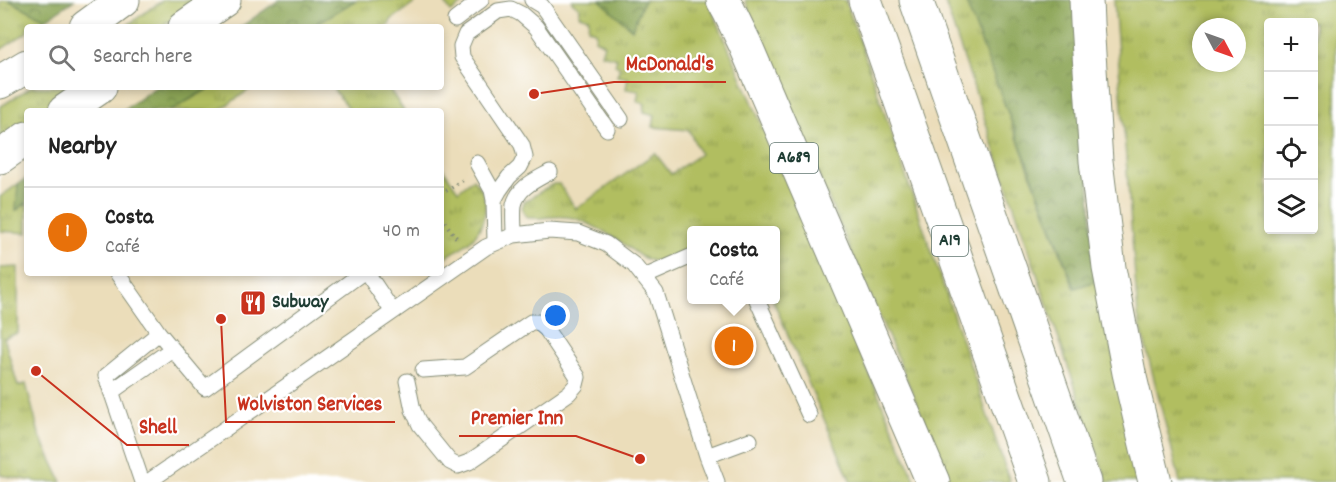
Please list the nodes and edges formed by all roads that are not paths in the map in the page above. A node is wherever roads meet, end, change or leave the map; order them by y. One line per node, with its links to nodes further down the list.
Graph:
1 (123, 0): 10 (highway)
2 (224, 0): 11 (highway)
3 (481, 0): 9 (lane)
4 (532, 0): 16 (lane)
5 (723, 0): 43 (highway, A689)
6 (865, 0): 44 (highway, A19)
7 (916, 0): 45 (highway, A19)
8 (1086, 0): 46 (highway)
9 (455, 20)
10 (90, 24)
11 (189, 24)
12 (24, 68): 13 (highway)
13 (0, 82)
14 (96, 90): 15 (highway)
15 (70, 108)
16 (621, 119)
17 (607, 129): 22 (lane)
18 (24, 140): 19 (highway)
19 (0, 157)
20 (477, 163): 22 (lane)
21 (550, 172): 23 (lane)
22 (494, 200): 24 (lane)
23 (514, 234): 24 (lane); 29 (lane)
24 (495, 242): 31 (lane)
25 (687, 258): 29 (lane)
26 (119, 276): 32 (lane)
27 (358, 276): 33 (lane)
28 (369, 276): 31 (lane)
29 (644, 277): 39 (lane)
30 (759, 304): 37 (lane)
31 (393, 312): 41 (lane)
32 (159, 333): 33 (lane); 36 (lane)
33 (172, 348): 36 (lane)
34 (423, 370): 35 (lane)
35 (407, 381)
36 (111, 392): 40 (lane)
37 (809, 415)
38 (750, 440): 39 (lane)
39 (707, 456): 42 (lane)
40 (142, 482)
41 (148, 482)
42 (717, 482)
43 (933, 482)
44 (1035, 482)
45 (1084, 482)
46 (1155, 482)

